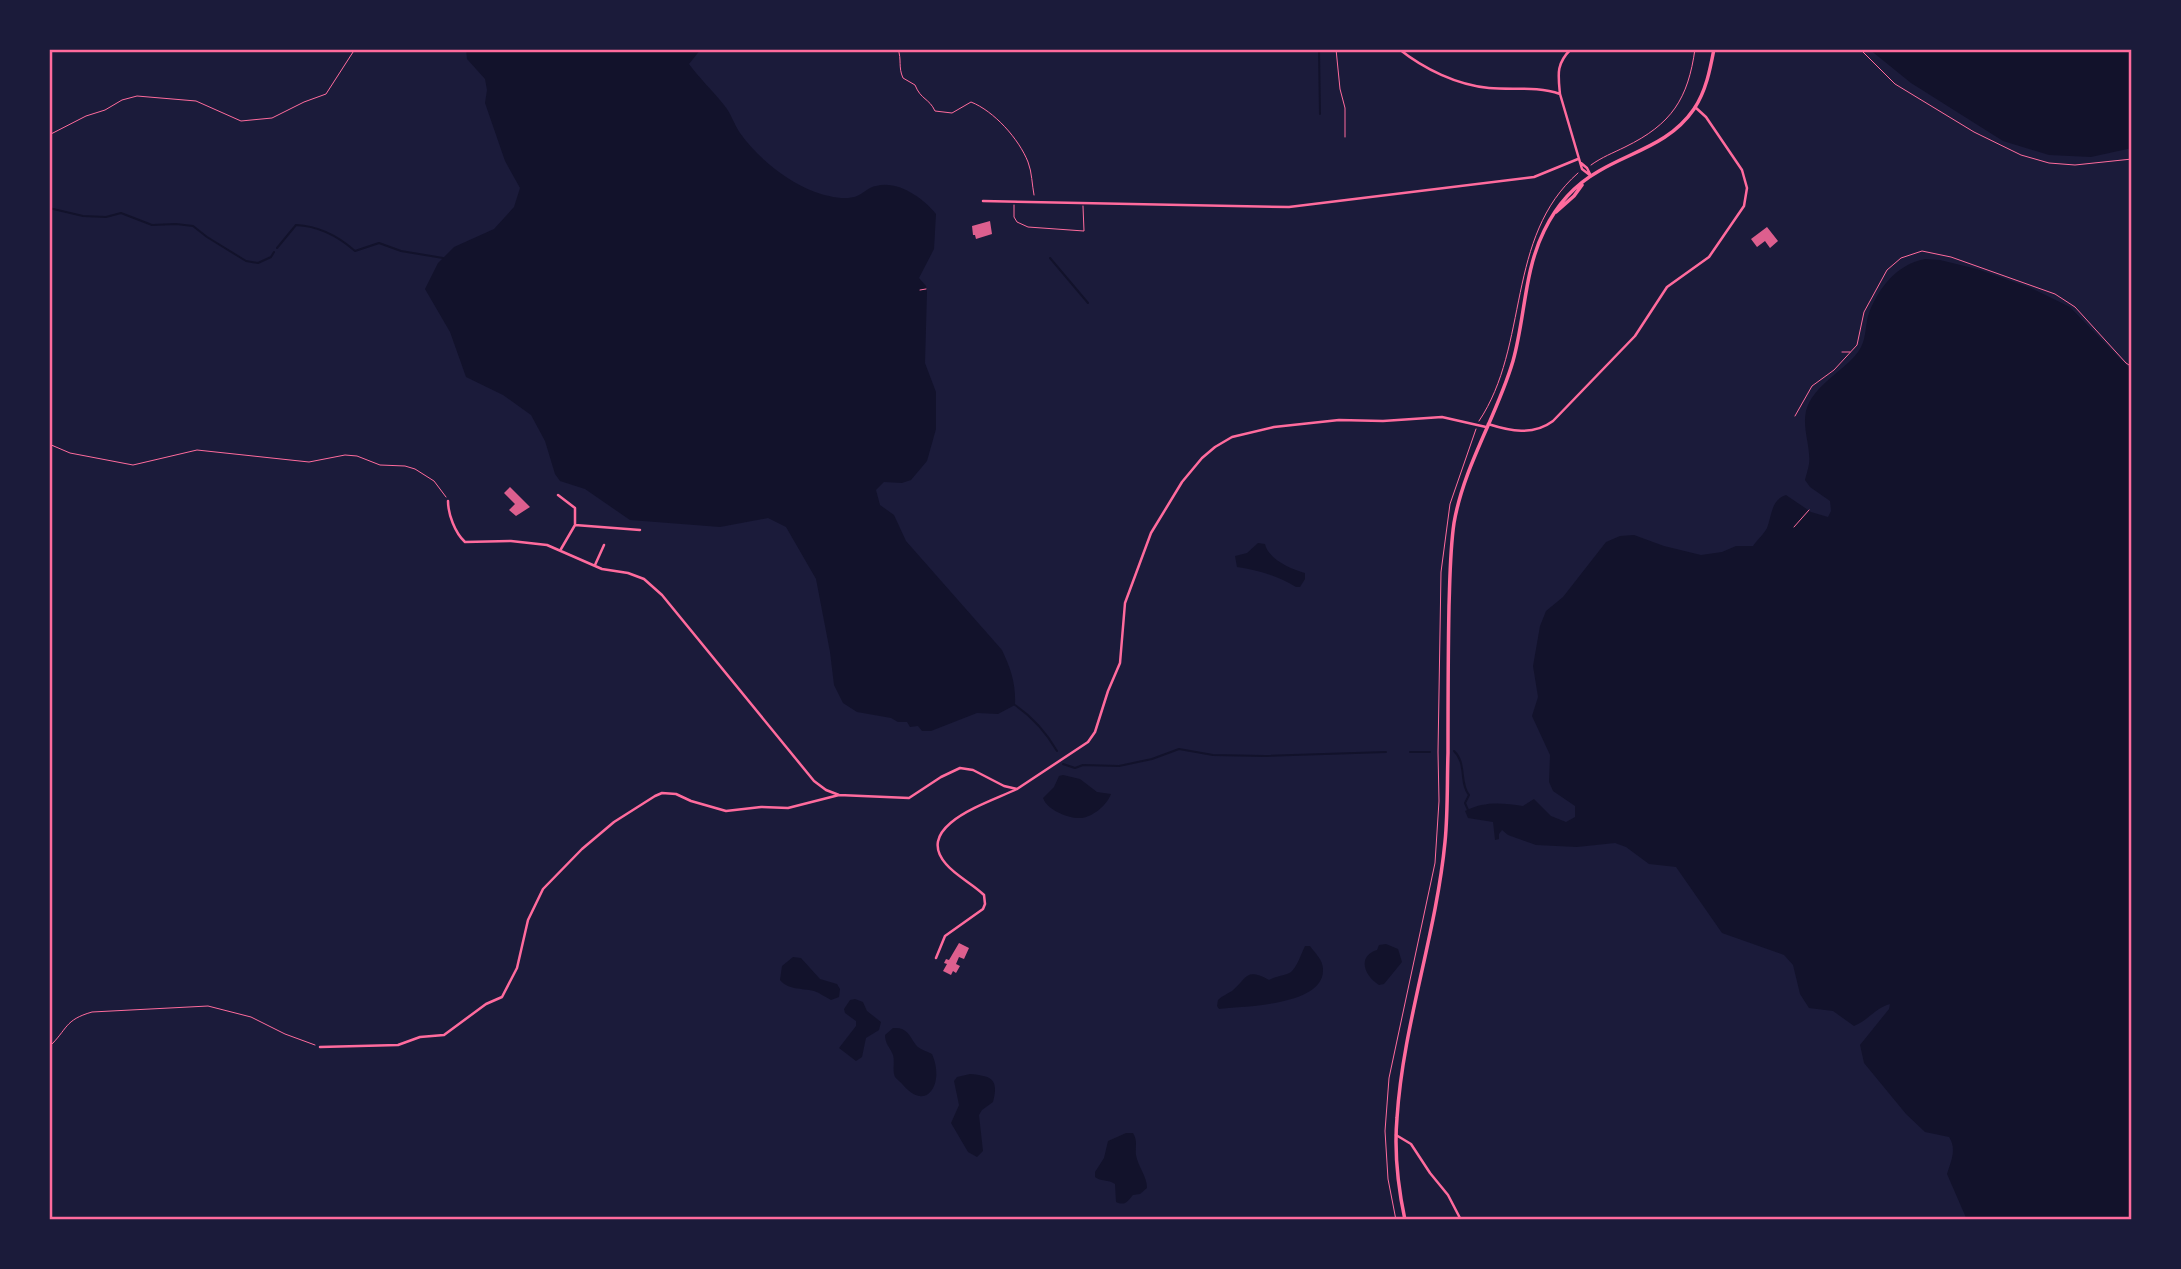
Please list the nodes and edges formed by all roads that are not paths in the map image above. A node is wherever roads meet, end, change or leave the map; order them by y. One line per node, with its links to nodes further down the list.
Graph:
1 (1399, 49): 4 (street)
2 (1570, 49): 4 (street)
3 (1714, 49): 5 (street)
4 (1560, 94): 6 (street)
5 (1695, 107): 7 (street); 11 (street)
6 (1580, 161): 7 (street); 7 (street); 10 (street)
7 (1591, 176): 11 (street)
8 (983, 201): 9 (street)
9 (1016, 201): 10 (street); 10 (lane)
10 (1083, 204)
11 (1487, 426): 19 (street); 23 (street)
12 (558, 495): 14 (street)
13 (448, 502): 17 (street)
14 (575, 525): 15 (street); 17 (street)
15 (640, 530)
16 (604, 545): 18 (street)
17 (561, 549): 18 (street)
18 (595, 565): 20 (street)
19 (1017, 789): 20 (street); 21 (street)
20 (839, 794): 22 (street)
21 (936, 958)
22 (320, 1047)
23 (1396, 1135): 24 (street); 25 (street)
24 (1405, 1220)
25 (1461, 1220)

